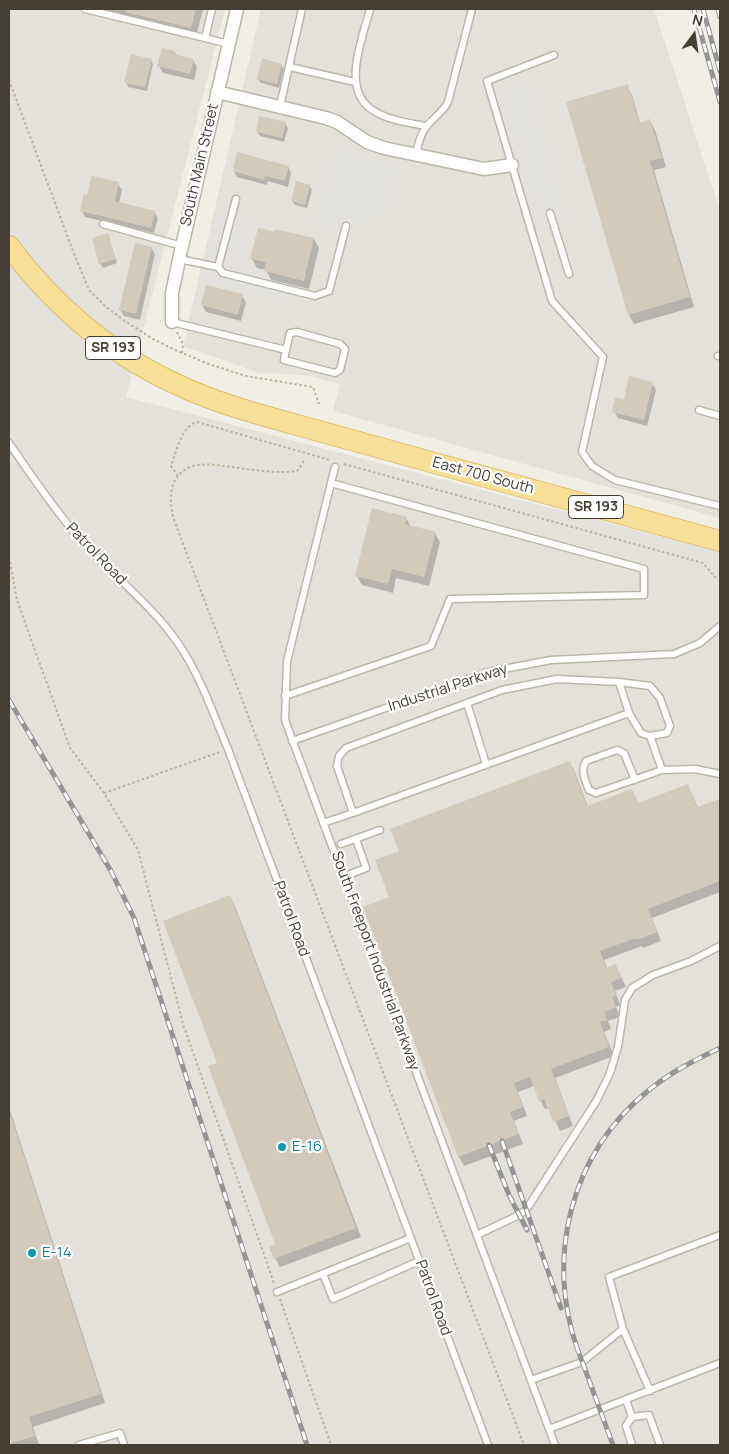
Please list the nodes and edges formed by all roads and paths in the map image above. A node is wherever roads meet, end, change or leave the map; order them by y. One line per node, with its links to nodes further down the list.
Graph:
1 (85, 9): 7 (lane)
2 (212, 9): 7 (lane)
3 (237, 9): 8 (street, South Main Street)
4 (302, 9): 10 (lane)
5 (370, 9): 12 (lane)
6 (472, 9): 15 (lane)
7 (205, 38): 8 (lane)
8 (229, 44): 13 (street, South Main Street)
9 (554, 55): 17 (lane)
10 (290, 67): 12 (lane); 14 (lane)
11 (9, 80): 28 (path)
12 (355, 82): 15 (lane)
13 (217, 92): 14 (street); 23 (street, South Main Street)
14 (280, 106): 16 (street)
15 (426, 126): 16 (lane)
16 (416, 154): 17 (street)
17 (512, 164): 38 (lane)
18 (236, 199): 24 (lane)
19 (550, 213): 25 (lane)
20 (103, 224): 23 (lane)
21 (346, 226): 24 (lane)
22 (9, 246): 39 (main road, East 700 South / SR 193)
23 (181, 252): 24 (lane); 26 (street, South Main Street)
24 (218, 267)
25 (569, 274)
26 (172, 322): 27 (lane); 28 (path)
27 (286, 350): 27 (lane)
28 (182, 353): 29 (path)
29 (319, 404)
30 (699, 410): 31 (lane)
31 (720, 416)
32 (9, 443): 49 (lane, Patrol Road)
33 (330, 460): 36 (path)
34 (304, 461): 36 (path)
35 (337, 465): 37 (lane, South Freeport Industrial Parkway); 41 (path)
36 (178, 476): 79 (path)
37 (331, 483): 44 (lane, South Freeport Industrial Parkway); 44 (lane)
38 (720, 506)
39 (720, 541)
40 (9, 558): 54 (path)
41 (720, 578)
42 (720, 626): 48 (lane, Industrial Parkway)
43 (619, 682): 45 (lane); 46 (lane); 47 (lane)
44 (285, 696): 48 (lane, South Freeport Industrial Parkway)
45 (467, 703): 50 (lane); 55 (lane)
46 (629, 713): 47 (lane); 50 (lane)
47 (650, 736): 51 (lane)
48 (292, 741): 56 (lane, South Freeport Industrial Parkway)
49 (228, 749): 54 (path); 64 (lane, Patrol Road)
50 (486, 764): 55 (lane)
51 (662, 770): 52 (lane); 53 (lane)
52 (720, 774)
53 (635, 780): 53 (lane)
54 (104, 794): 67 (path)
55 (353, 813): 56 (lane)
56 (323, 823): 60 (lane, South Freeport Industrial Parkway)
57 (380, 830): 58 (lane)
58 (356, 839): 59 (lane); 60 (lane)
59 (341, 844)
60 (343, 877): 62 (lane, South Freeport Industrial Parkway)
61 (720, 946): 62 (lane)
62 (477, 1235): 70 (lane, South Freeport Industrial Parkway)
63 (720, 1235): 68 (lane)
64 (411, 1238): 65 (lane, Patrol Road); 66 (lane)
65 (419, 1261): 66 (lane); 78 (lane, Patrol Road)
66 (323, 1274): 67 (lane)
67 (277, 1292): 77 (path)
68 (623, 1330): 70 (lane); 71 (lane)
69 (720, 1364): 71 (lane)
70 (531, 1380): 74 (lane, South Freeport Industrial Parkway)
71 (650, 1390): 72 (lane)
72 (626, 1400): 73 (lane); 74 (lane)
73 (632, 1417): 81 (lane); 82 (lane)
74 (549, 1429): 80 (lane, South Freeport Industrial Parkway)
75 (78, 1445): 76 (lane)
76 (124, 1445)
77 (331, 1445)
78 (488, 1445)
79 (524, 1445)
80 (555, 1445)
81 (632, 1445)
82 (660, 1445)

